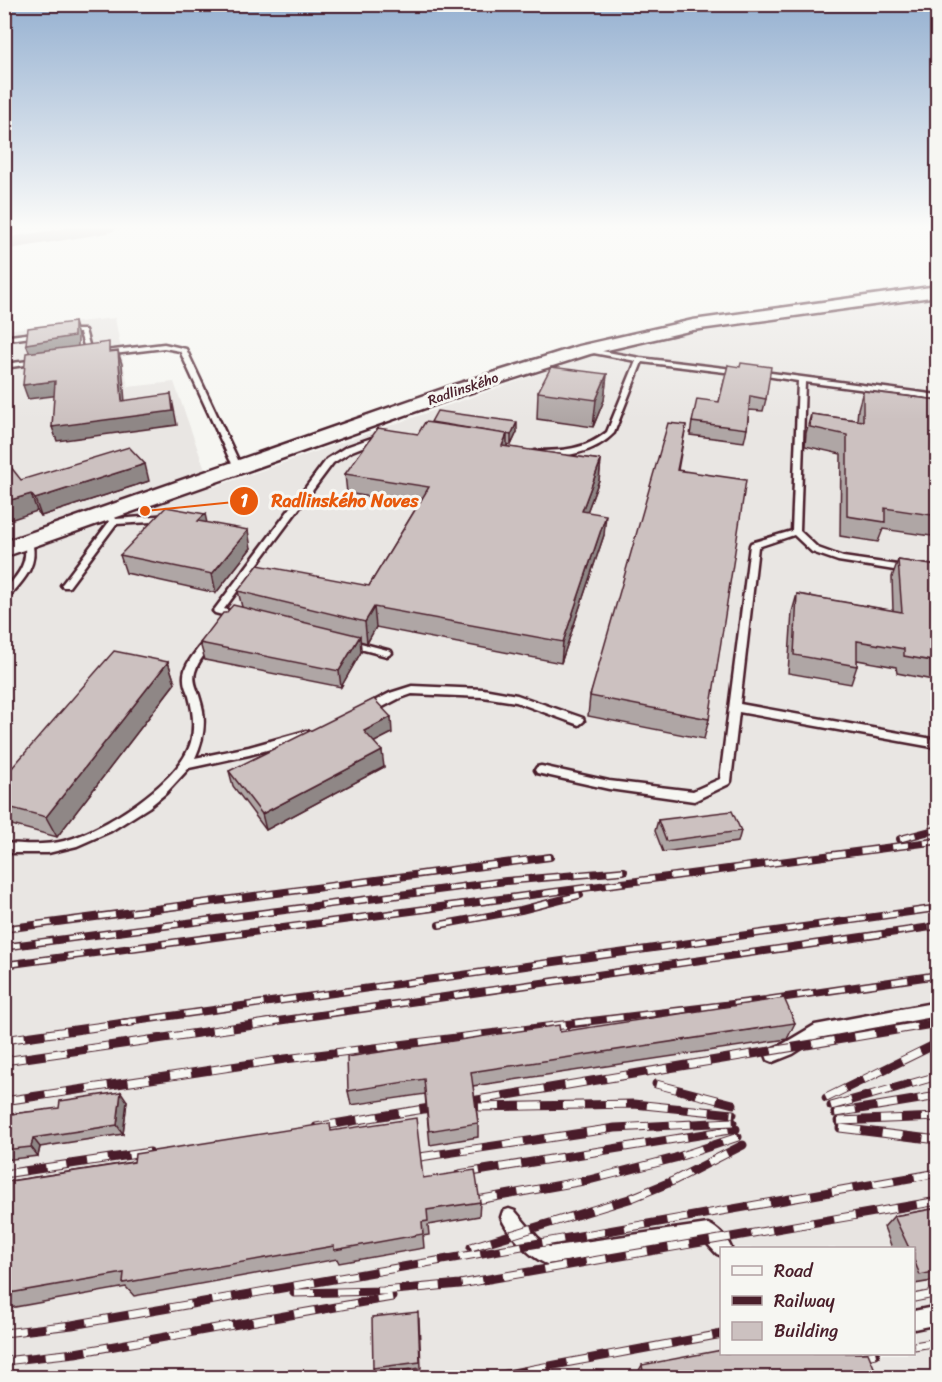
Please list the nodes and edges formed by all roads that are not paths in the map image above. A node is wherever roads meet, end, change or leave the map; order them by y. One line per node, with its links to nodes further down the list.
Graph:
1 (934, 291): 3 (main road, Radlinského)
2 (10, 338): 4 (lane)
3 (585, 350): 7 (lane); 13 (main road, Radlinského)
4 (90, 354): 5 (lane); 13 (lane)
5 (80, 356)
6 (47, 360): 8 (lane)
7 (640, 360): 9 (lane); 12 (lane)
8 (4, 366)
9 (802, 379): 10 (lane); 16 (lane)
10 (936, 397)
11 (395, 436): 22 (lane)
12 (526, 451)
13 (240, 468): 14 (main road, Radlinského)
14 (111, 518): 15 (lane); 17 (main road, Radlinského); 20 (lane)
15 (176, 518)
16 (796, 532): 19 (lane); 26 (lane)
17 (28, 542): 18 (main road, Radlinského); 21 (lane)
18 (4, 550)
19 (938, 574)
20 (66, 585)
21 (4, 597)
22 (252, 620)
23 (213, 636): 31 (lane)
24 (342, 642): 25 (lane)
25 (387, 653)
26 (734, 707): 30 (lane); 32 (lane)
27 (360, 713): 28 (lane)
28 (579, 721)
29 (319, 730): 31 (lane)
30 (938, 744)
31 (187, 764): 33 (lane)
32 (541, 770)
33 (4, 848)
34 (938, 1009): 35 (lane)
35 (773, 1054)
36 (509, 1217): 37 (lane)
37 (722, 1247)
38 (938, 1315): 39 (lane)
39 (915, 1320)

